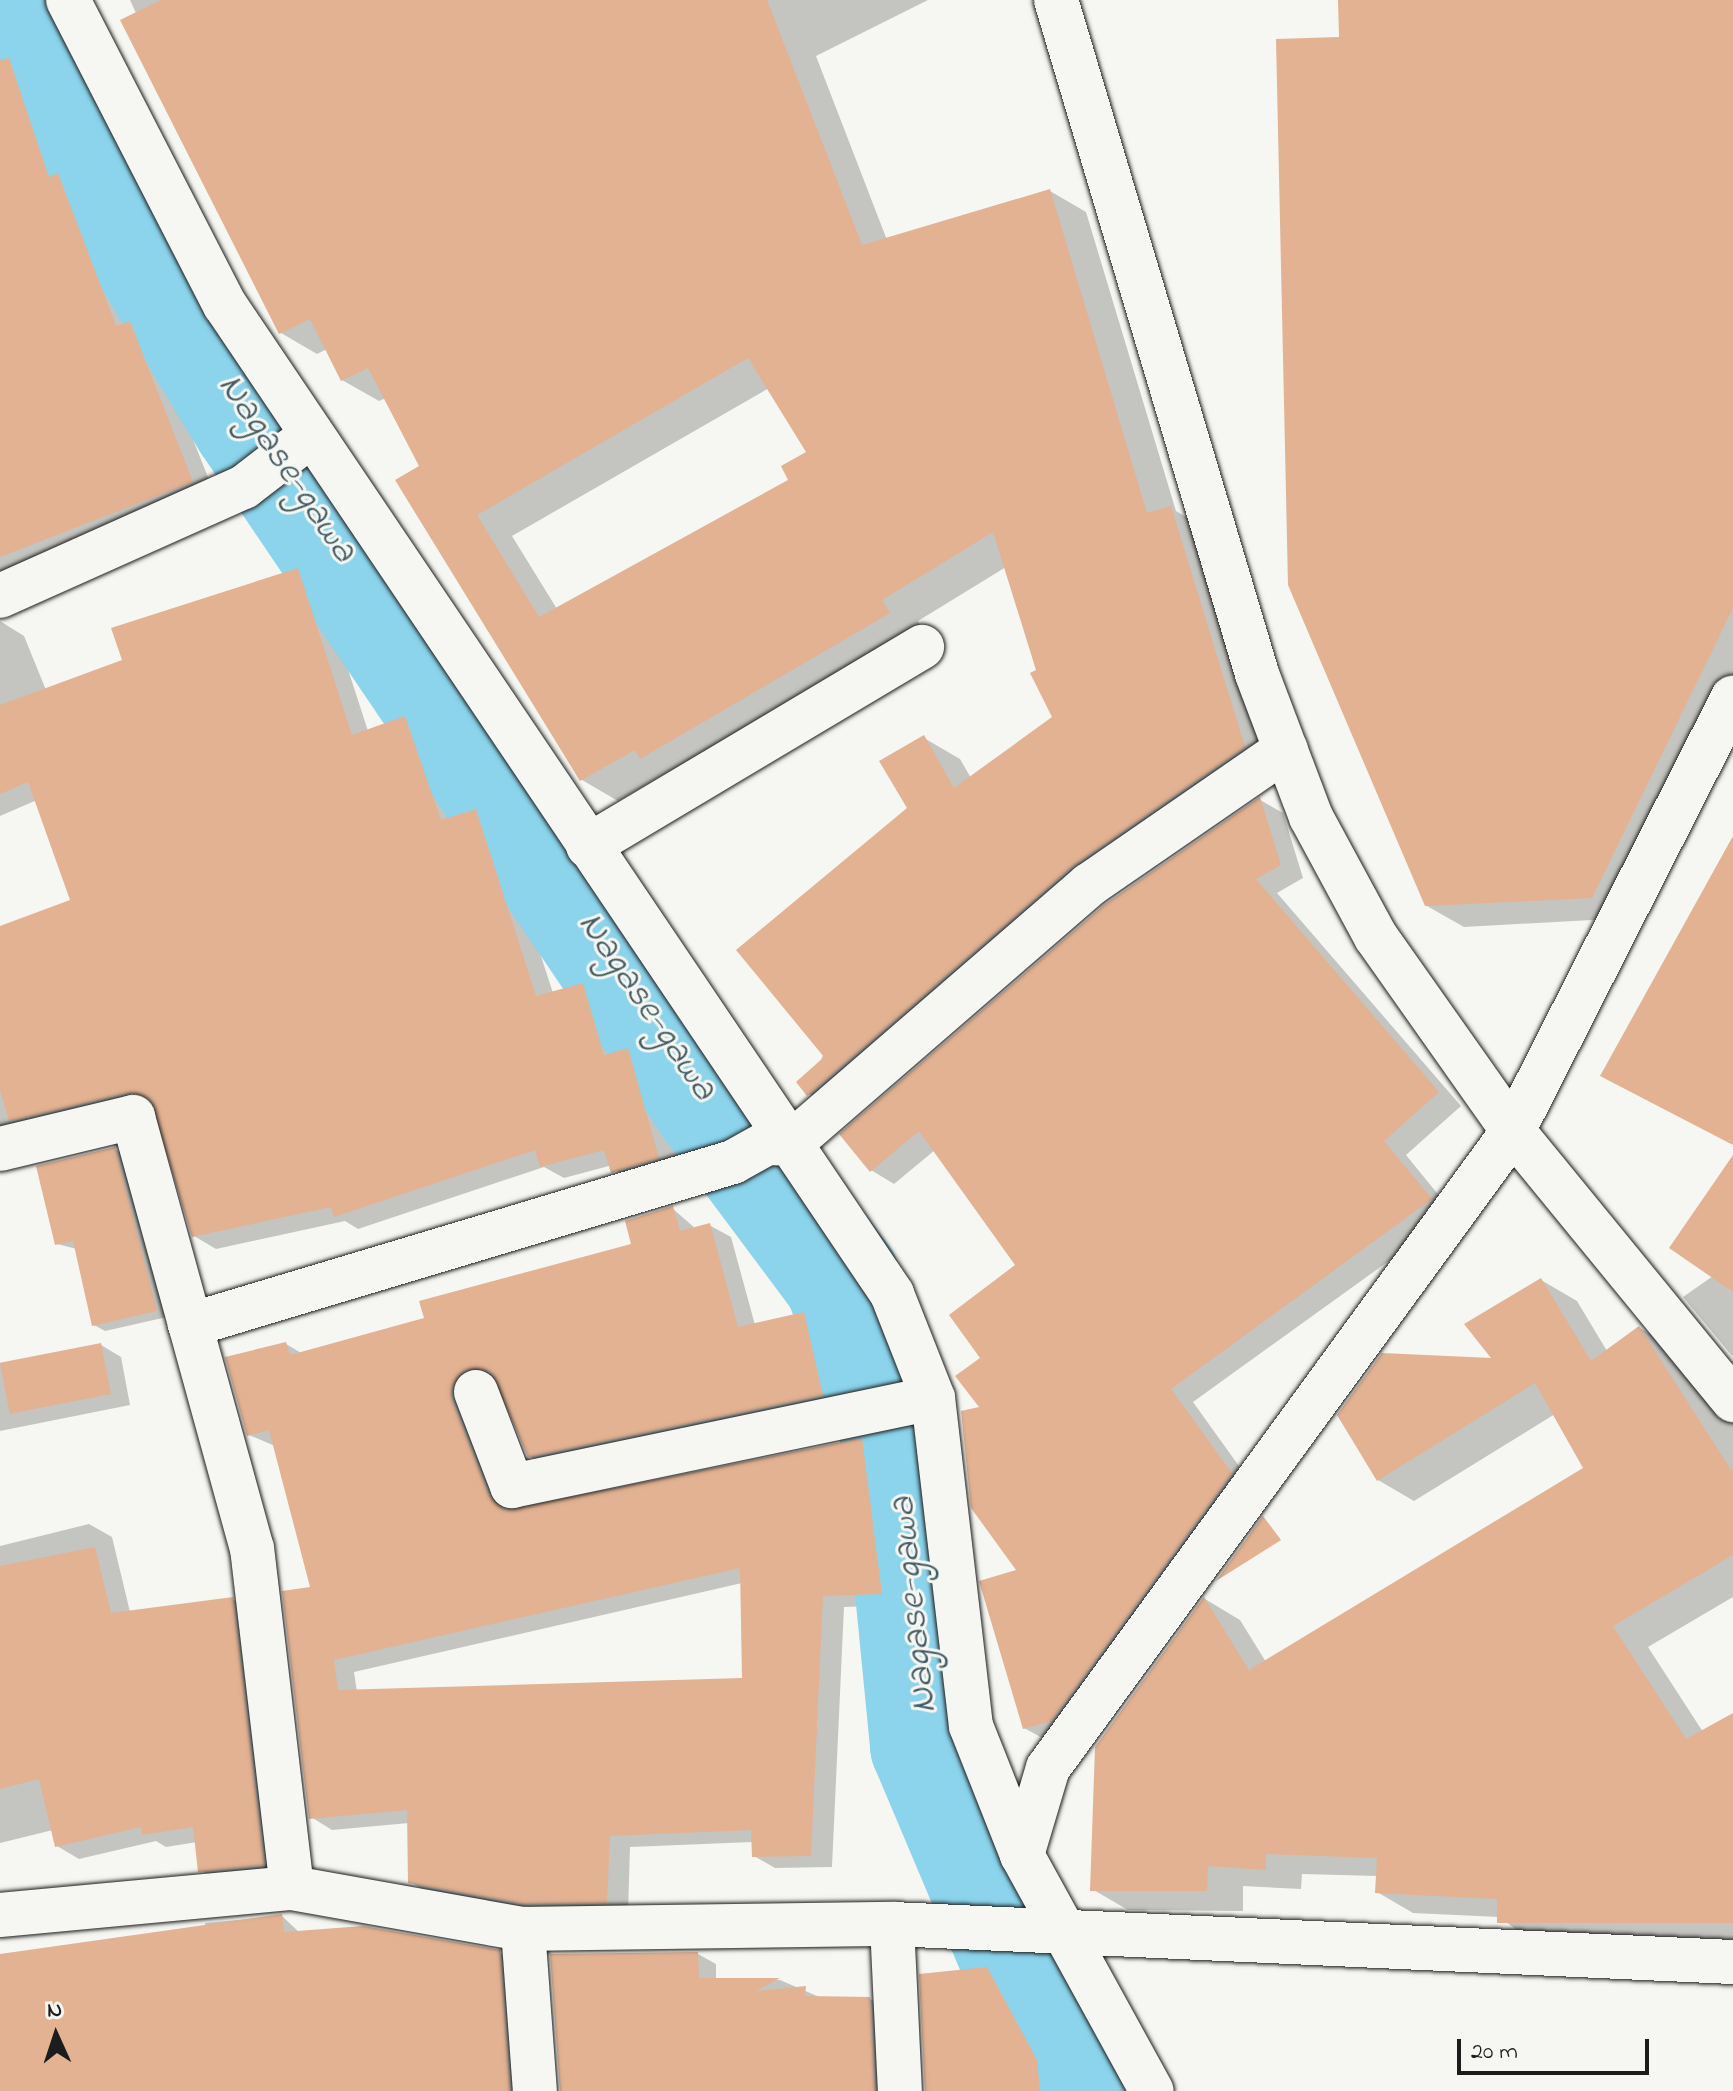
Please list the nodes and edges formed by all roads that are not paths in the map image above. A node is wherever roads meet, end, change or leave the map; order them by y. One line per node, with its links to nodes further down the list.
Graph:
1 (68, 0): 3 (street)
2 (1056, 0): 7 (street)
3 (300, 445): 4 (street); 8 (street)
4 (0, 596)
5 (922, 647): 8 (street)
6 (1733, 698): 9 (street)
7 (1286, 749): 9 (street); 11 (street)
8 (588, 846): 11 (street)
9 (1513, 1131): 14 (street); 16 (street)
10 (0, 1149): 12 (street)
11 (763, 1149): 12 (street); 15 (street)
12 (190, 1325): 17 (street)
13 (476, 1392): 15 (street)
14 (1733, 1400)
15 (902, 1405): 16 (street)
16 (1022, 1855): 21 (street)
17 (292, 1888): 18 (street); 20 (street)
18 (0, 1915)
19 (892, 1924): 20 (street); 21 (street); 24 (street)
20 (523, 1929): 23 (street)
21 (1043, 1930): 22 (street); 25 (street)
22 (1733, 1962)
23 (535, 2091)
24 (900, 2091)
25 (1152, 2091)

